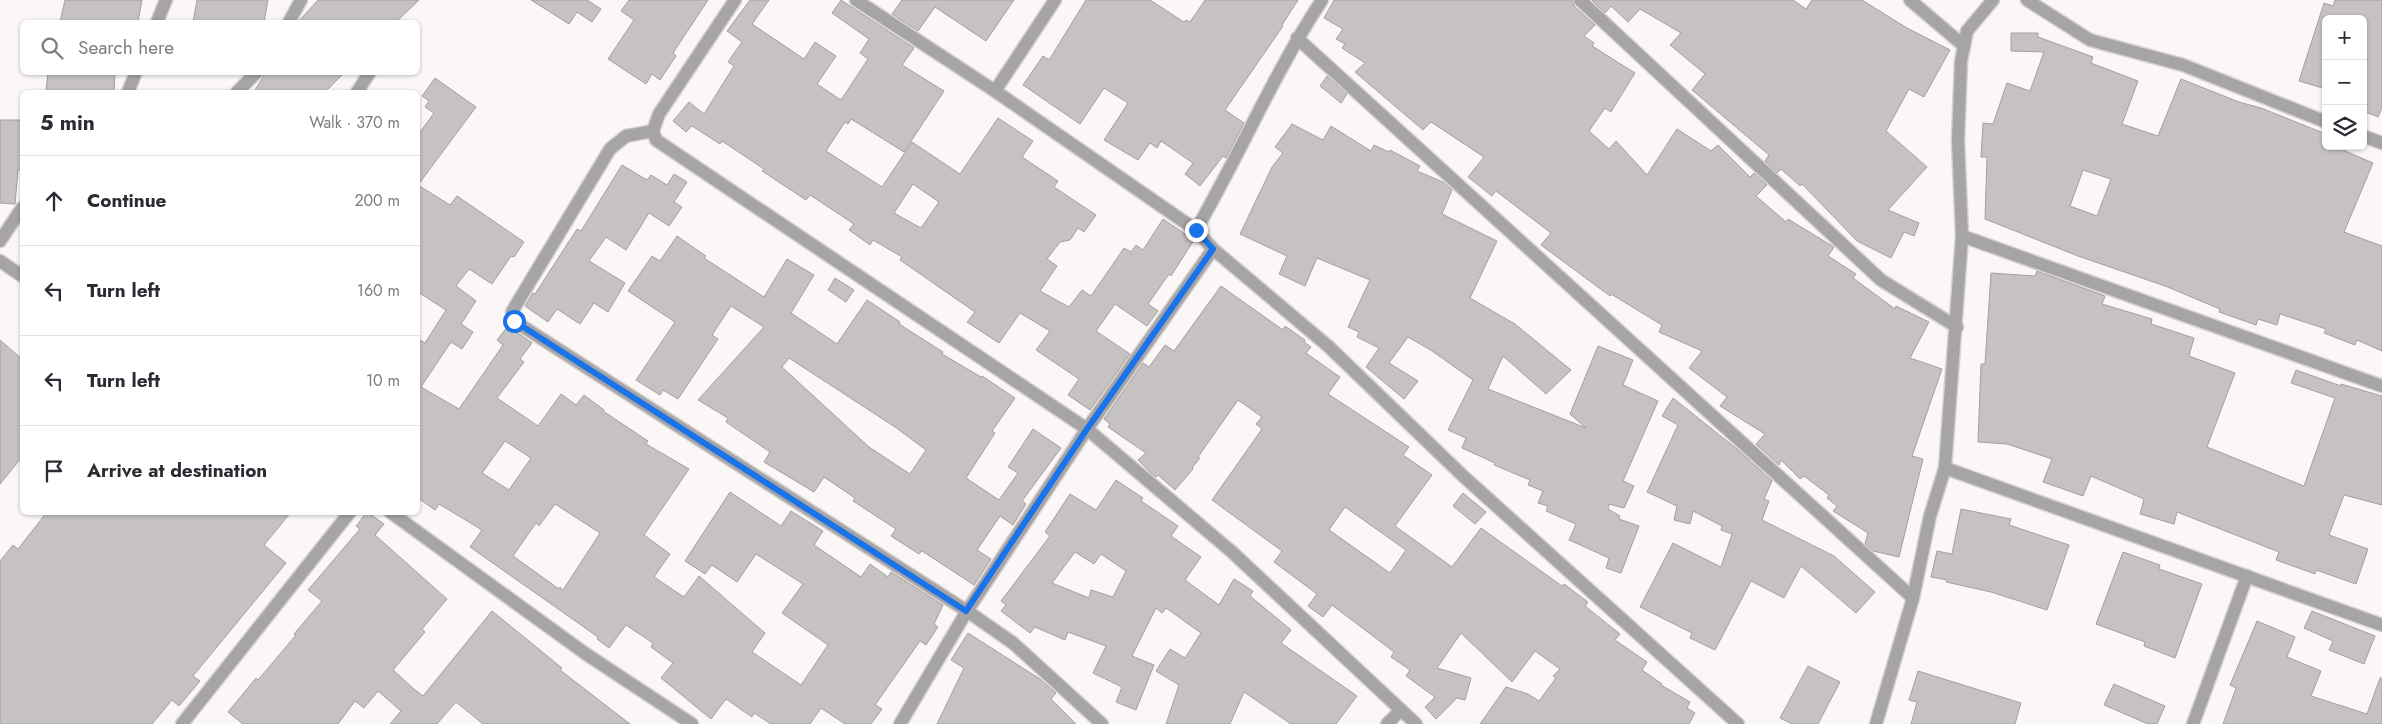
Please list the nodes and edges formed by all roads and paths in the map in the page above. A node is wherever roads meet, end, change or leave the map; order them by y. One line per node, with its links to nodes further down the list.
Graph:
1 (166, 0): 11 (street)
2 (301, 0): 12 (street)
3 (735, 0): 23 (street)
4 (856, 0): 21 (street)
5 (1055, 0): 21 (street)
6 (1322, 0): 13 (street)
7 (1580, 0): 33 (street)
8 (1910, 0): 14 (street)
9 (1993, 0): 14 (street)
10 (2027, 0): 22 (street)
11 (158, 20)
12 (290, 20)
13 (1297, 38): 27 (street); 40 (street)
14 (1964, 46): 28 (street)
15 (135, 75): 18 (street)
16 (255, 75): 19 (street)
17 (368, 75): 20 (street)
18 (129, 90)
19 (239, 90)
20 (359, 90)
21 (995, 91): 27 (street)
22 (2322, 120)
23 (653, 131): 35 (street); 41 (street)
24 (2367, 137): 25 (street)
25 (2382, 143)
26 (20, 211): 29 (street)
27 (1196, 230): 30 (street)
28 (1962, 236): 33 (street); 34 (street)
29 (0, 241)
30 (1213, 249): 35 (street); 50 (street)
31 (0, 261): 32 (street)
32 (20, 275)
33 (1957, 327): 36 (street)
34 (2382, 386)
35 (1087, 429): 41 (street); 43 (street)
36 (1945, 468): 39 (street); 40 (street)
37 (348, 515): 44 (street)
38 (394, 515): 45 (street)
39 (2247, 576): 42 (street); 52 (street)
40 (1912, 598): 51 (street)
41 (966, 611): 46 (street); 47 (street)
42 (2382, 624)
43 (1401, 710): 48 (street); 49 (street)
44 (182, 724)
45 (692, 724)
46 (900, 724)
47 (1102, 724)
48 (1387, 724)
49 (1416, 724)
50 (1738, 724)
51 (1876, 724)
52 (2193, 724)

